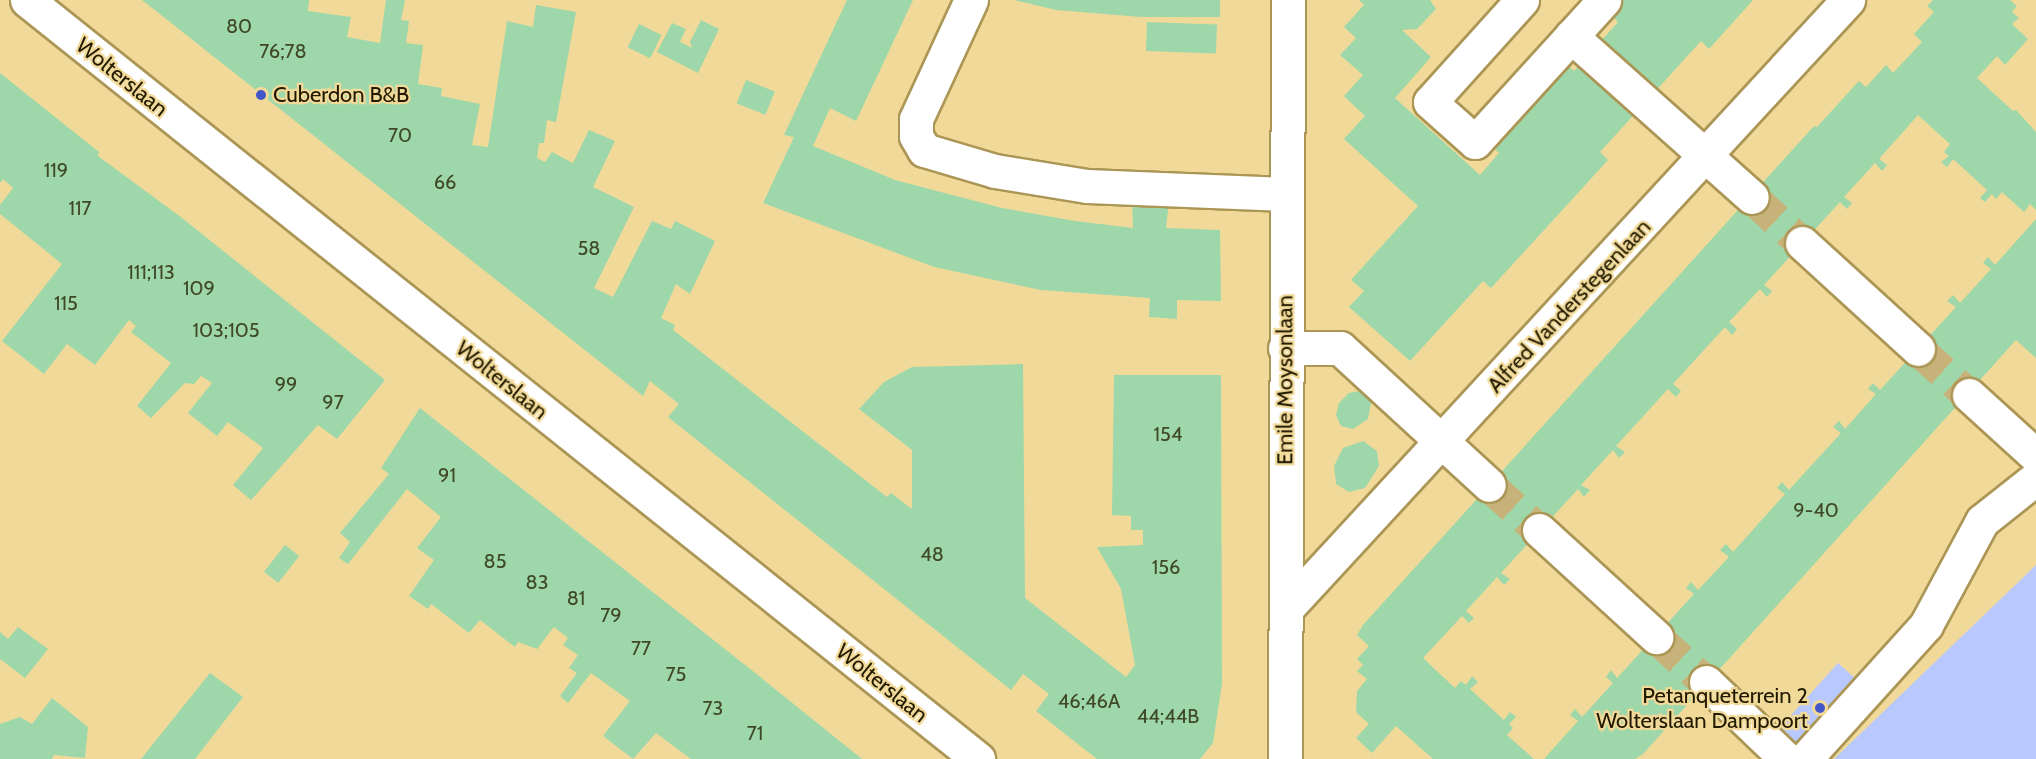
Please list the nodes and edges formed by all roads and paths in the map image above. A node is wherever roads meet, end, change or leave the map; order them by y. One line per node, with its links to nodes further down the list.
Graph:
1 (27, 0): 23 (street, Wolterslaan)
2 (971, 0): 9 (street)
3 (1288, 0): 9 (street, Emile Moysonlaan)
4 (1522, 0): 7 (street)
5 (1604, 0): 7 (street)
6 (1848, 0): 8 (street, Alfred Vanderstegenlaan)
7 (1571, 36): 8 (street)
8 (1706, 156): 10 (street); 15 (street, Alfred Vanderstegenlaan)
9 (1286, 194): 12 (street, Emile Moysonlaan)
10 (1752, 197)
11 (1802, 243): 13 (street)
12 (1285, 348): 15 (street); 20 (street, Emile Moysonlaan)
13 (1918, 349)
14 (1969, 395): 16 (street)
15 (1443, 442): 18 (street); 20 (street, Alfred Vanderstegenlaan)
16 (2036, 456)
17 (2036, 478): 26 (street)
18 (1490, 485)
19 (1539, 530): 21 (street)
20 (1286, 609): 24 (street, Emile Moysonlaan)
21 (1656, 637)
22 (1706, 682): 25 (street)
23 (978, 759)
24 (1285, 759)
25 (1786, 759)
26 (1805, 759)

